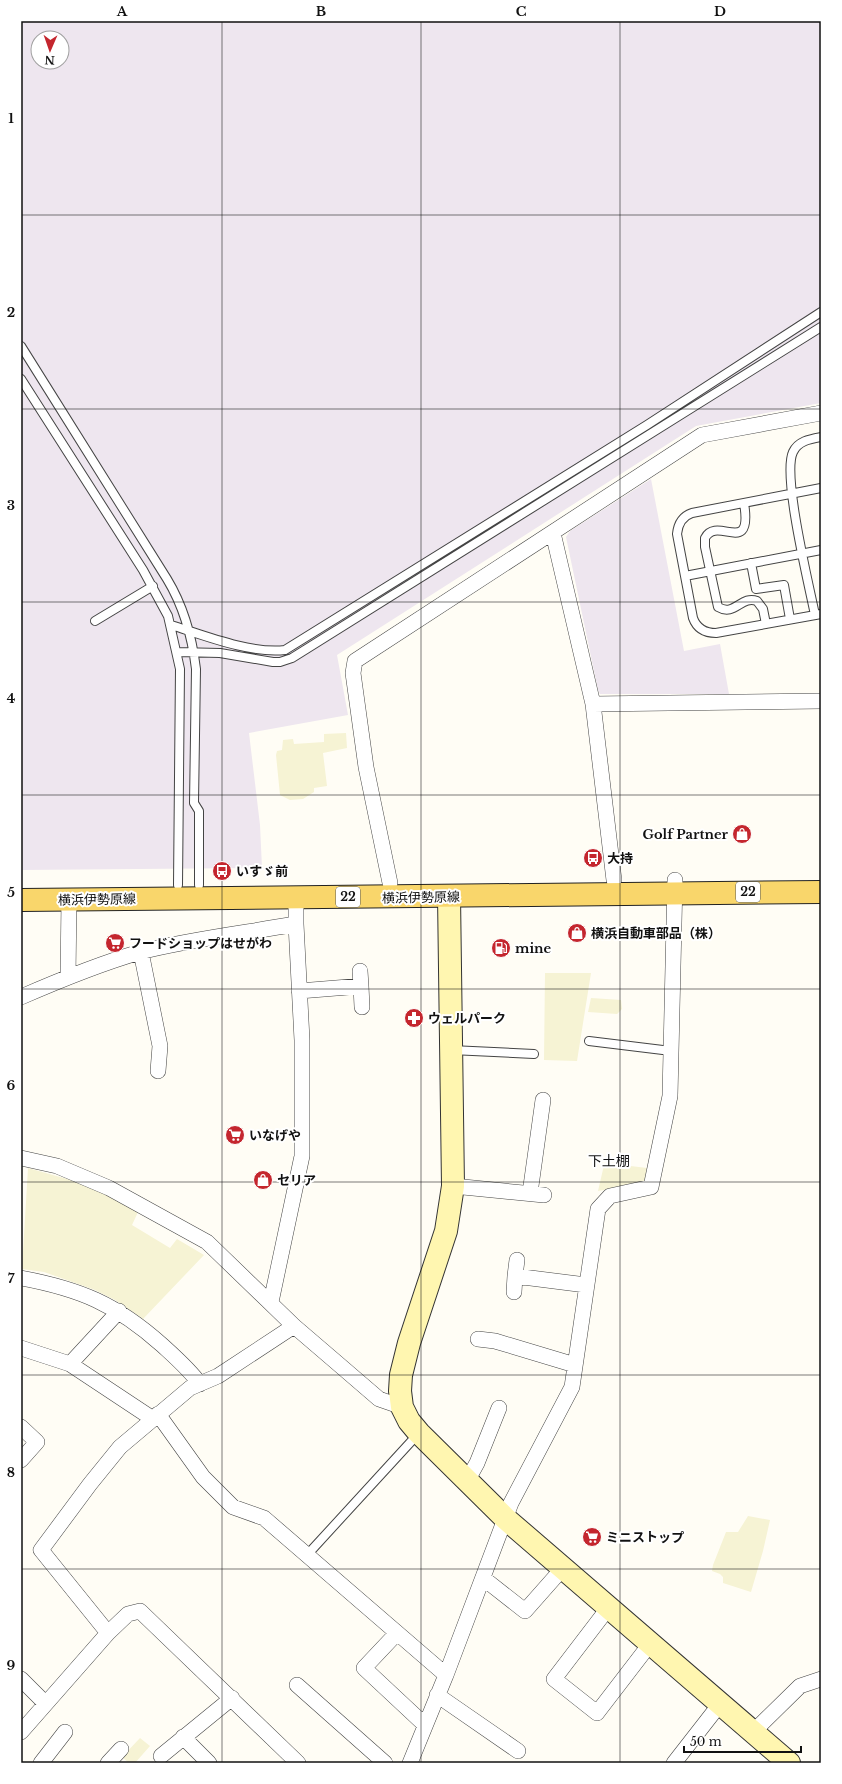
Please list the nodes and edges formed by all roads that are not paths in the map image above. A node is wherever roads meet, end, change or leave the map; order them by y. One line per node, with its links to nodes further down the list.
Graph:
1 (821, 312): 22 (lane)
2 (821, 326): 23 (lane)
3 (21, 346): 22 (lane)
4 (21, 380): 16 (lane)
5 (821, 413): 10 (street)
6 (821, 437): 8 (lane)
7 (821, 488): 8 (lane)
8 (793, 494): 9 (lane); 12 (lane)
9 (744, 503): 14 (lane); 15 (lane)
10 (553, 534): 26 (street); 29 (street)
11 (821, 550): 12 (lane)
12 (803, 553): 13 (lane); 17 (lane)
13 (751, 563): 14 (lane); 18 (lane)
14 (710, 571): 15 (lane); 20 (lane)
15 (685, 576): 20 (lane)
16 (153, 586): 19 (lane); 21 (lane)
17 (818, 614): 18 (lane)
18 (790, 619): 20 (lane)
19 (95, 621)
20 (766, 624)
21 (171, 625): 22 (lane); 24 (lane)
22 (190, 631): 23 (lane)
23 (194, 651): 24 (lane); 31 (lane)
24 (177, 652): 31 (lane)
25 (821, 701): 26 (street)
26 (593, 704): 28 (street)
27 (821, 878): 32 (main road, 横浜伊勢原線 / 22)
28 (614, 880): 29 (main road, 横浜伊勢原線 / 22); 32 (main road, 横浜伊勢原線 / 22)
29 (390, 883): 31 (main road, 横浜伊勢原線 / 22)
30 (21, 885): 31 (main road, 横浜伊勢原線 / 22)
31 (189, 885)
32 (676, 886): 33 (main road, 横浜伊勢原線 / 22); 34 (main road, 横浜伊勢原線 / 22); 48 (street)
33 (821, 892)
34 (449, 896): 35 (main road, 横浜伊勢原線 / 22); 47 (street)
35 (296, 898): 37 (main road, 横浜伊勢原線 / 22); 38 (street)
36 (21, 900): 37 (main road, 横浜伊勢原線 / 22)
37 (68, 900): 41 (street)
38 (296, 924): 39 (street); 43 (street)
39 (141, 952): 41 (street); 50 (street)
40 (360, 971): 42 (street)
41 (68, 977): 44 (street)
42 (361, 986): 43 (street); 45 (street)
43 (300, 991): 59 (street)
44 (21, 997)
45 (362, 1007)
46 (589, 1040): 48 (lane)
47 (451, 1050): 49 (lane); 53 (street)
48 (671, 1051): 57 (street)
49 (534, 1054)
50 (158, 1070)
51 (543, 1100): 53 (street)
52 (21, 1158): 59 (street)
53 (453, 1186): 67 (street)
54 (518, 1260): 55 (street)
55 (515, 1276): 57 (street); 58 (street)
56 (21, 1278): 60 (street)
57 (586, 1285): 65 (street)
58 (514, 1292)
59 (271, 1302): 61 (street)
60 (119, 1311): 64 (street); 66 (street)
61 (294, 1326): 66 (street); 67 (street)
62 (478, 1340): 65 (street)
63 (21, 1348): 64 (street)
64 (70, 1364): 69 (street)
65 (575, 1365): 74 (street)
66 (200, 1384): 69 (street)
67 (402, 1407): 71 (street)
68 (499, 1408): 73 (street)
69 (156, 1417): 75 (street); 79 (street)
70 (21, 1427): 72 (street)
71 (419, 1433): 73 (street); 75 (lane)
72 (21, 1460)
73 (467, 1481): 74 (street)
74 (506, 1519): 76 (street); 77 (street)
75 (307, 1555): 80 (street)
76 (563, 1568): 77 (street); 78 (street)
77 (483, 1578): 82 (street)
78 (609, 1607): 81 (street); 81 (street)
79 (108, 1633): 87 (street); 88 (street)
80 (397, 1633): 82 (street); 90 (street)
81 (650, 1644): 89 (street)
82 (446, 1675): 86 (street)
83 (21, 1679): 88 (street)
84 (821, 1679): 93 (street)
85 (297, 1685): 102 (street)
86 (437, 1695): 90 (street); 96 (street)
87 (232, 1698): 94 (street); 101 (street)
88 (45, 1703): 91 (street)
89 (720, 1704): 93 (street); 104 (street)
90 (425, 1725): 103 (street)
91 (21, 1732)
92 (65, 1732): 98 (street)
93 (753, 1732): 105 (street)
94 (183, 1737): 97 (street); 100 (street)
95 (121, 1749): 99 (street)
96 (518, 1751)
97 (161, 1756)
98 (41, 1763)
99 (108, 1763)
100 (209, 1763)
101 (298, 1763)
102 (385, 1763)
103 (410, 1763)
104 (674, 1763)
105 (789, 1763)

